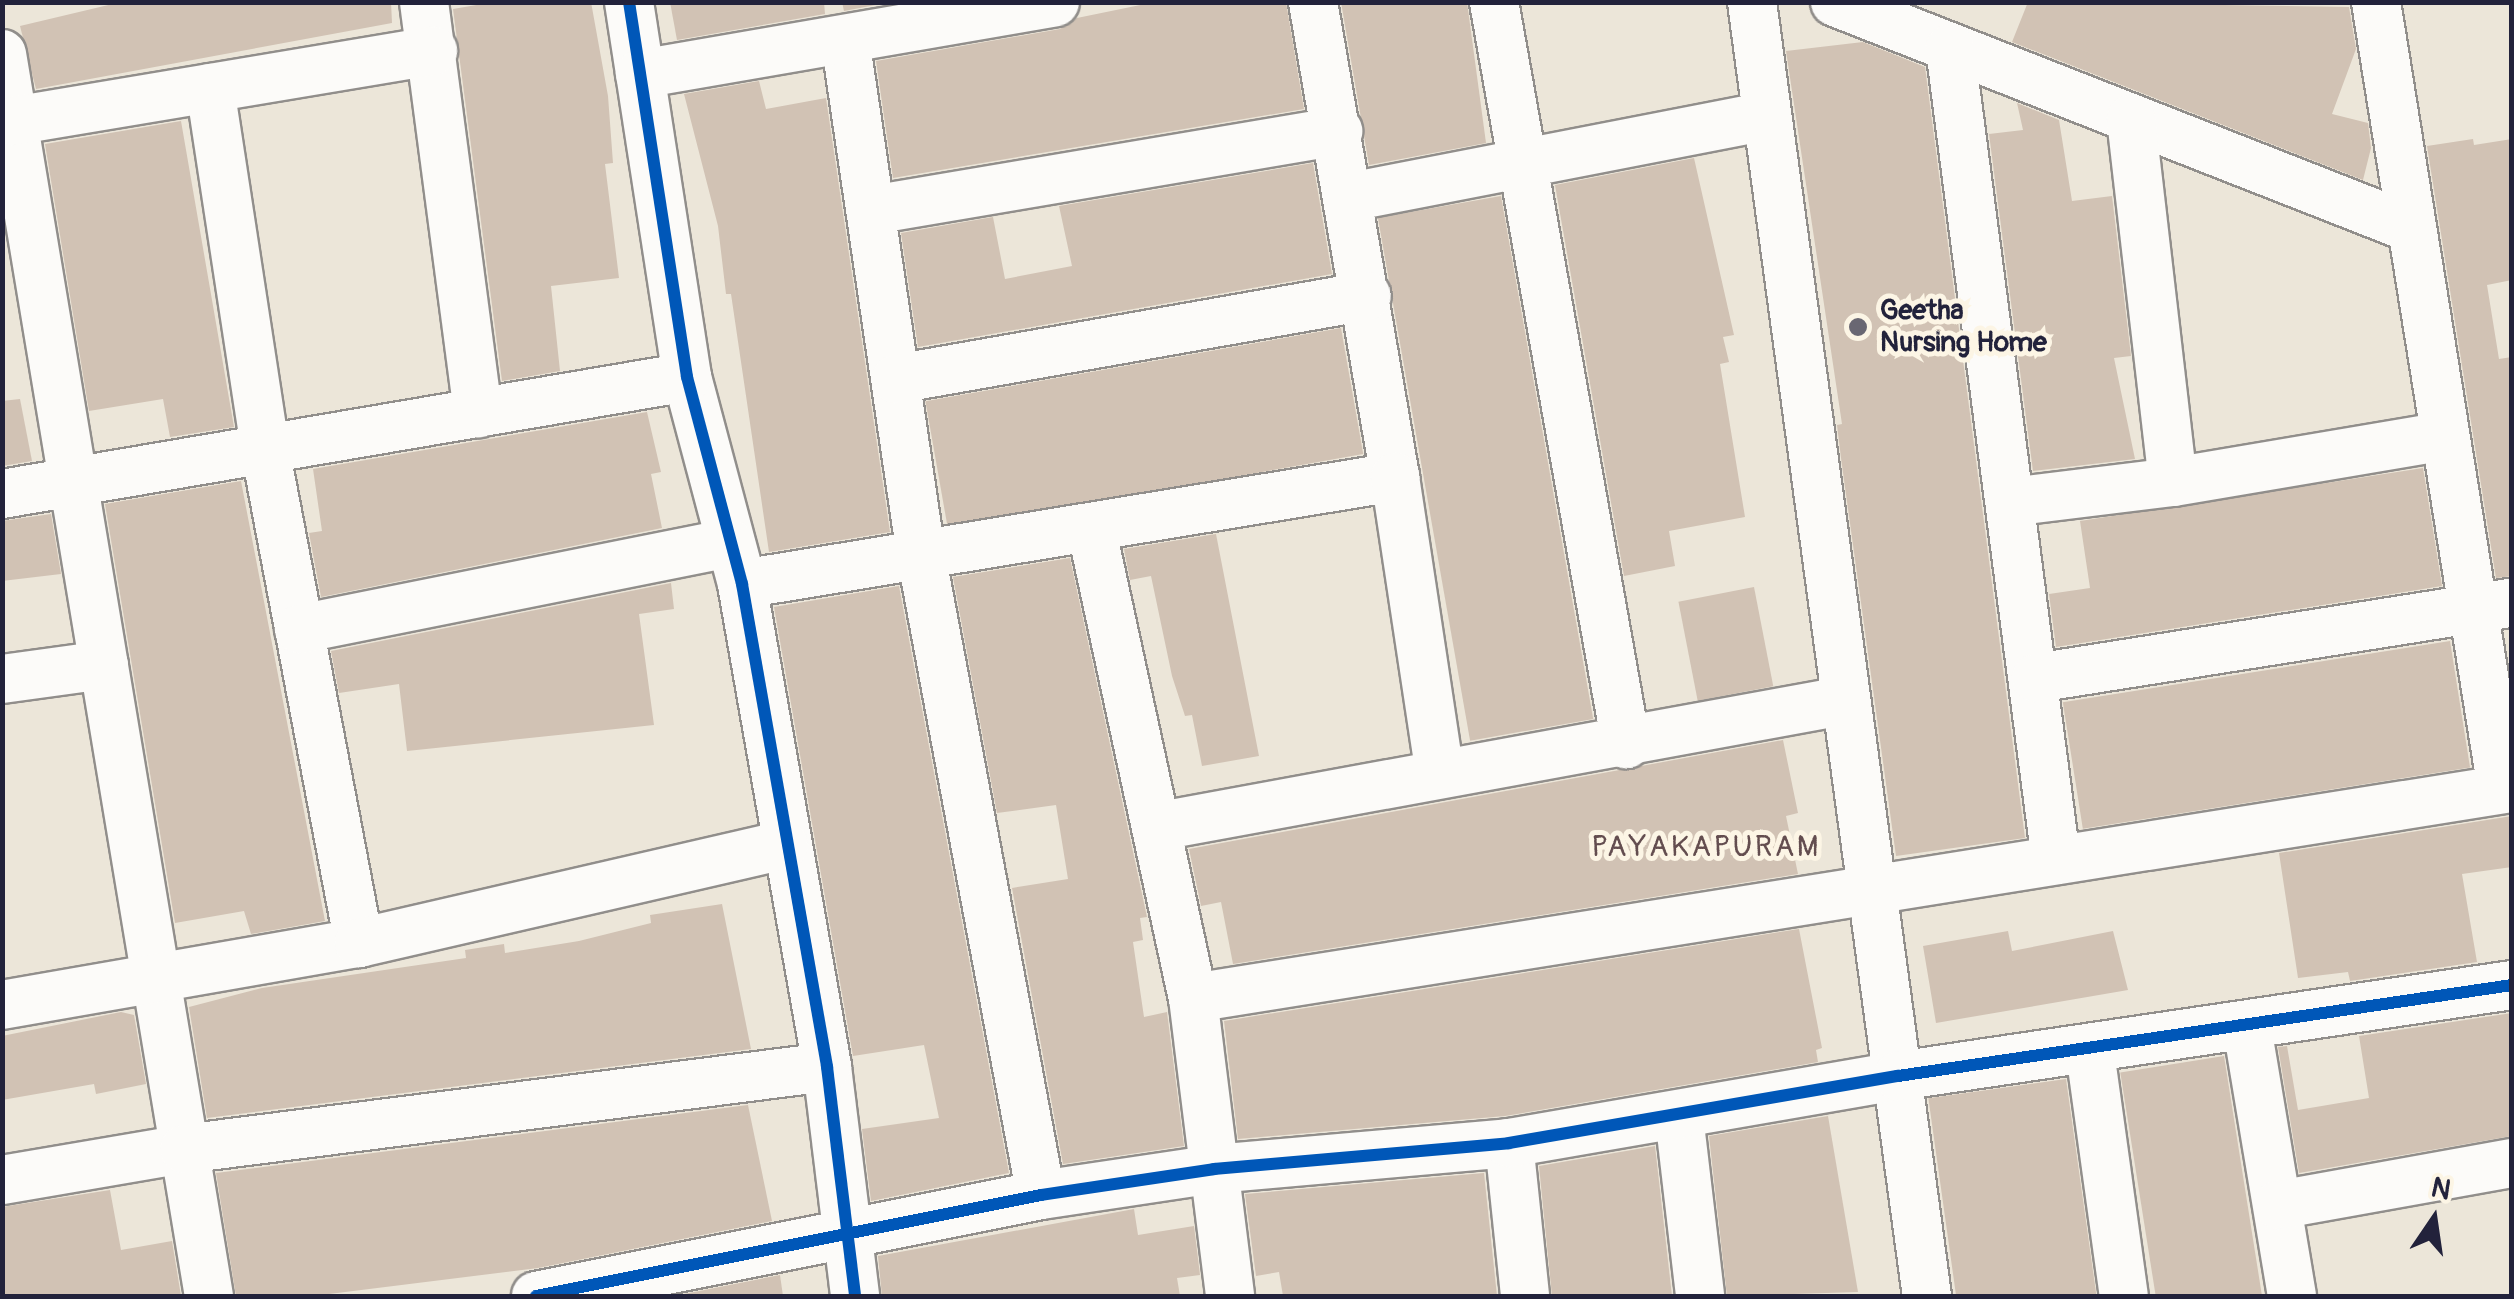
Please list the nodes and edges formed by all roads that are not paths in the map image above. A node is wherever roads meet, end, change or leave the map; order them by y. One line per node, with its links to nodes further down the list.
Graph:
1 (424, 2): 11 (street)
2 (629, 2): 13 (street)
3 (1055, 2): 9 (street)
4 (1313, 2): 18 (street)
5 (1494, 2): 19 (street)
6 (1752, 2): 15 (street)
7 (1834, 2): 10 (street)
8 (2376, 2): 22 (street)
9 (845, 38): 13 (street); 21 (street)
10 (1950, 48): 16 (street); 34 (street)
11 (433, 51): 14 (street); 27 (street)
12 (2, 54): 17 (street)
13 (640, 74): 25 (street)
14 (210, 88): 17 (street); 29 (street)
15 (1766, 116): 19 (street); 43 (street)
16 (2131, 119): 22 (street); 32 (street)
17 (14, 121): 24 (street)
18 (1338, 131): 20 (street); 21 (street)
19 (1520, 168): 20 (street); 44 (street)
20 (1350, 197): 23 (street)
21 (872, 210): 26 (street)
22 (2411, 228): 28 (street)
23 (1366, 296): 26 (street); 30 (street)
24 (24, 313): 31 (street)
25 (687, 377): 27 (street); 37 (street)
26 (896, 379): 36 (street)
27 (478, 412): 29 (street)
28 (2445, 436): 32 (street); 38 (street)
29 (265, 449): 31 (street); 39 (street)
30 (1395, 477): 35 (street); 45 (street)
31 (74, 482): 33 (street); 40 (street)
32 (2173, 482): 34 (street)
33 (2, 494)
34 (2010, 502): 41 (street)
35 (1092, 526): 36 (street); 47 (street)
36 (921, 554): 37 (street); 66 (street)
37 (736, 564): 39 (street); 48 (street)
38 (2493, 606): 41 (street); 46 (street)
39 (299, 628): 51 (street)
40 (104, 665): 42 (street); 52 (street)
41 (2036, 678): 49 (street)
42 (2, 679)
43 (1842, 701): 44 (street); 50 (street)
44 (1626, 744): 45 (street)
45 (1440, 774): 47 (street)
46 (2507, 788): 49 (street)
47 (1160, 826): 54 (street)
48 (784, 844): 51 (street); 58 (street)
49 (2056, 860): 50 (street)
50 (1868, 889): 54 (street); 59 (street)
51 (359, 943): 52 (street)
52 (156, 977): 55 (street); 62 (street)
53 (2512, 985): 56 (street)
54 (1193, 998): 64 (street)
55 (2, 1004)
56 (2247, 1026): 57 (street); 67 (street)
57 (2090, 1052): 59 (street); 77 (street)
58 (827, 1067): 62 (street); 68 (street)
59 (1898, 1076): 60 (street); 76 (street)
60 (1679, 1116): 61 (street); 75 (street)
61 (1509, 1143): 64 (street); 74 (street)
62 (184, 1149): 65 (street); 70 (street)
63 (2512, 1163): 67 (street)
64 (1214, 1169): 66 (street); 73 (street)
65 (2, 1180)
66 (1040, 1195): 68 (street)
67 (2278, 1205): 78 (street)
68 (847, 1231): 69 (street); 72 (street)
69 (616, 1290): 71 (street)
70 (209, 1296)
71 (536, 1296)
72 (856, 1296)
73 (1230, 1296)
74 (1525, 1296)
75 (1700, 1296)
76 (1927, 1296)
77 (2124, 1296)
78 (2292, 1296)

